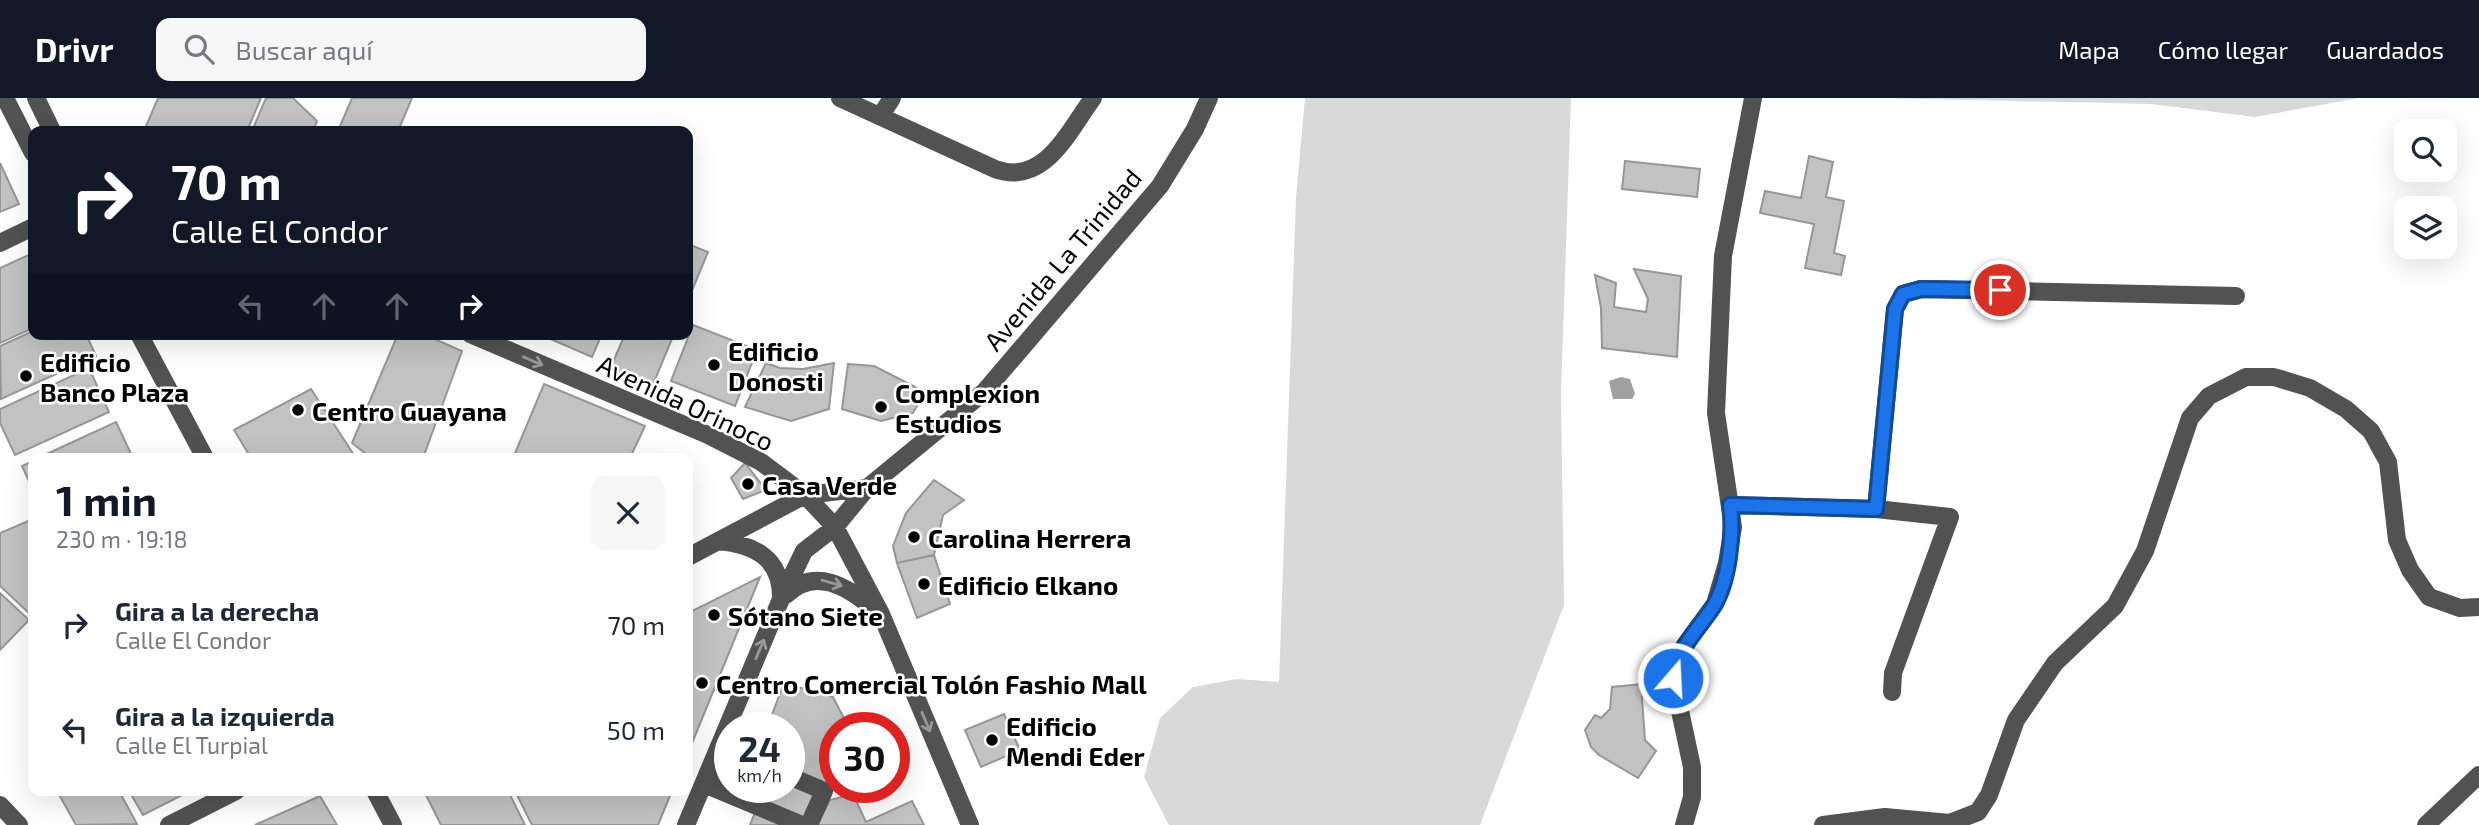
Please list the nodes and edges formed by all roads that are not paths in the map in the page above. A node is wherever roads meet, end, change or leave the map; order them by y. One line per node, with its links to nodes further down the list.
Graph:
1 (5, 98): 10 (street)
2 (36, 98): 9 (street)
3 (840, 98): 8 (street)
4 (892, 98): 8 (street)
5 (1093, 98): 8 (street)
6 (1209, 98): 17 (street, Avenida La Trinidad)
7 (1753, 98): 19 (street)
8 (881, 115)
9 (50, 126)
10 (28, 143)
11 (26, 230): 12 (street)
12 (0, 243)
13 (2236, 296): 20 (street)
14 (142, 340): 16 (street)
15 (484, 340): 18 (street, Avenida Orinoco, one-way to 18)
16 (202, 453)
17 (867, 488): 18 (street); 21 (street, Avenida La Trinidad)
18 (805, 495): 21 (street, Avenida Orinoco); 22 (street)
19 (1730, 505): 20 (street); 44 (street)
20 (1876, 509): 27 (street)
21 (835, 527): 24 (street, Avenida La Trinidad); 26 (street, Avenida Orinoco)
22 (718, 541): 23 (street); 24 (street)
23 (693, 554)
24 (781, 600): 26 (street, one-way to 26); 28 (street, Avenida La Trinidad, one-way to 24)
25 (2479, 607): 45 (street)
26 (881, 614): 43 (street, Avenida Orinoco, one-way to 43)
27 (1892, 692)
28 (738, 712)
29 (714, 765): 31 (street, Avenida La Trinidad)
30 (2479, 775): 46 (street)
31 (706, 778): 32 (street); 40 (street, Avenida La Trinidad); 41 (street)
32 (714, 779)
33 (805, 783): 42 (street)
34 (226, 796): 38 (street)
35 (378, 796): 39 (street)
36 (0, 805): 37 (street)
37 (19, 825)
38 (169, 825)
39 (393, 825)
40 (686, 825)
41 (802, 825)
42 (809, 825)
43 (970, 825)
44 (1684, 825)
45 (1823, 825)
46 (2426, 825)

